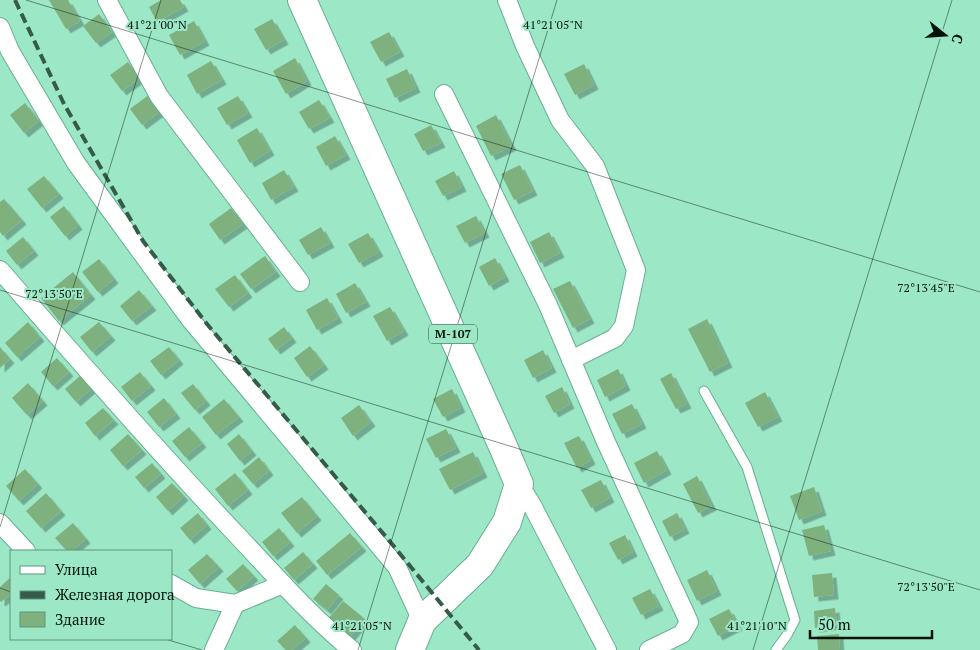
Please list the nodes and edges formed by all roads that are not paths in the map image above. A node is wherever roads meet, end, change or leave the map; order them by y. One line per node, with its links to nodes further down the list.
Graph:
1 (107, 0): 7 (street)
2 (302, 0): 10 (main road, М-107)
3 (507, 0): 8 (street)
4 (0, 27): 16 (street)
5 (444, 94): 8 (street)
6 (0, 270): 13 (street)
7 (300, 282)
8 (571, 360): 21 (street)
9 (704, 392): 22 (lane)
10 (518, 484): 16 (main road); 20 (street)
11 (0, 523): 12 (street)
12 (25, 550)
13 (283, 584): 15 (street); 18 (street)
14 (172, 585): 15 (street)
15 (235, 604): 17 (street)
16 (422, 621): 19 (main road)
17 (214, 650)
18 (352, 650)
19 (410, 650)
20 (607, 650)
21 (649, 650)
22 (776, 650)

